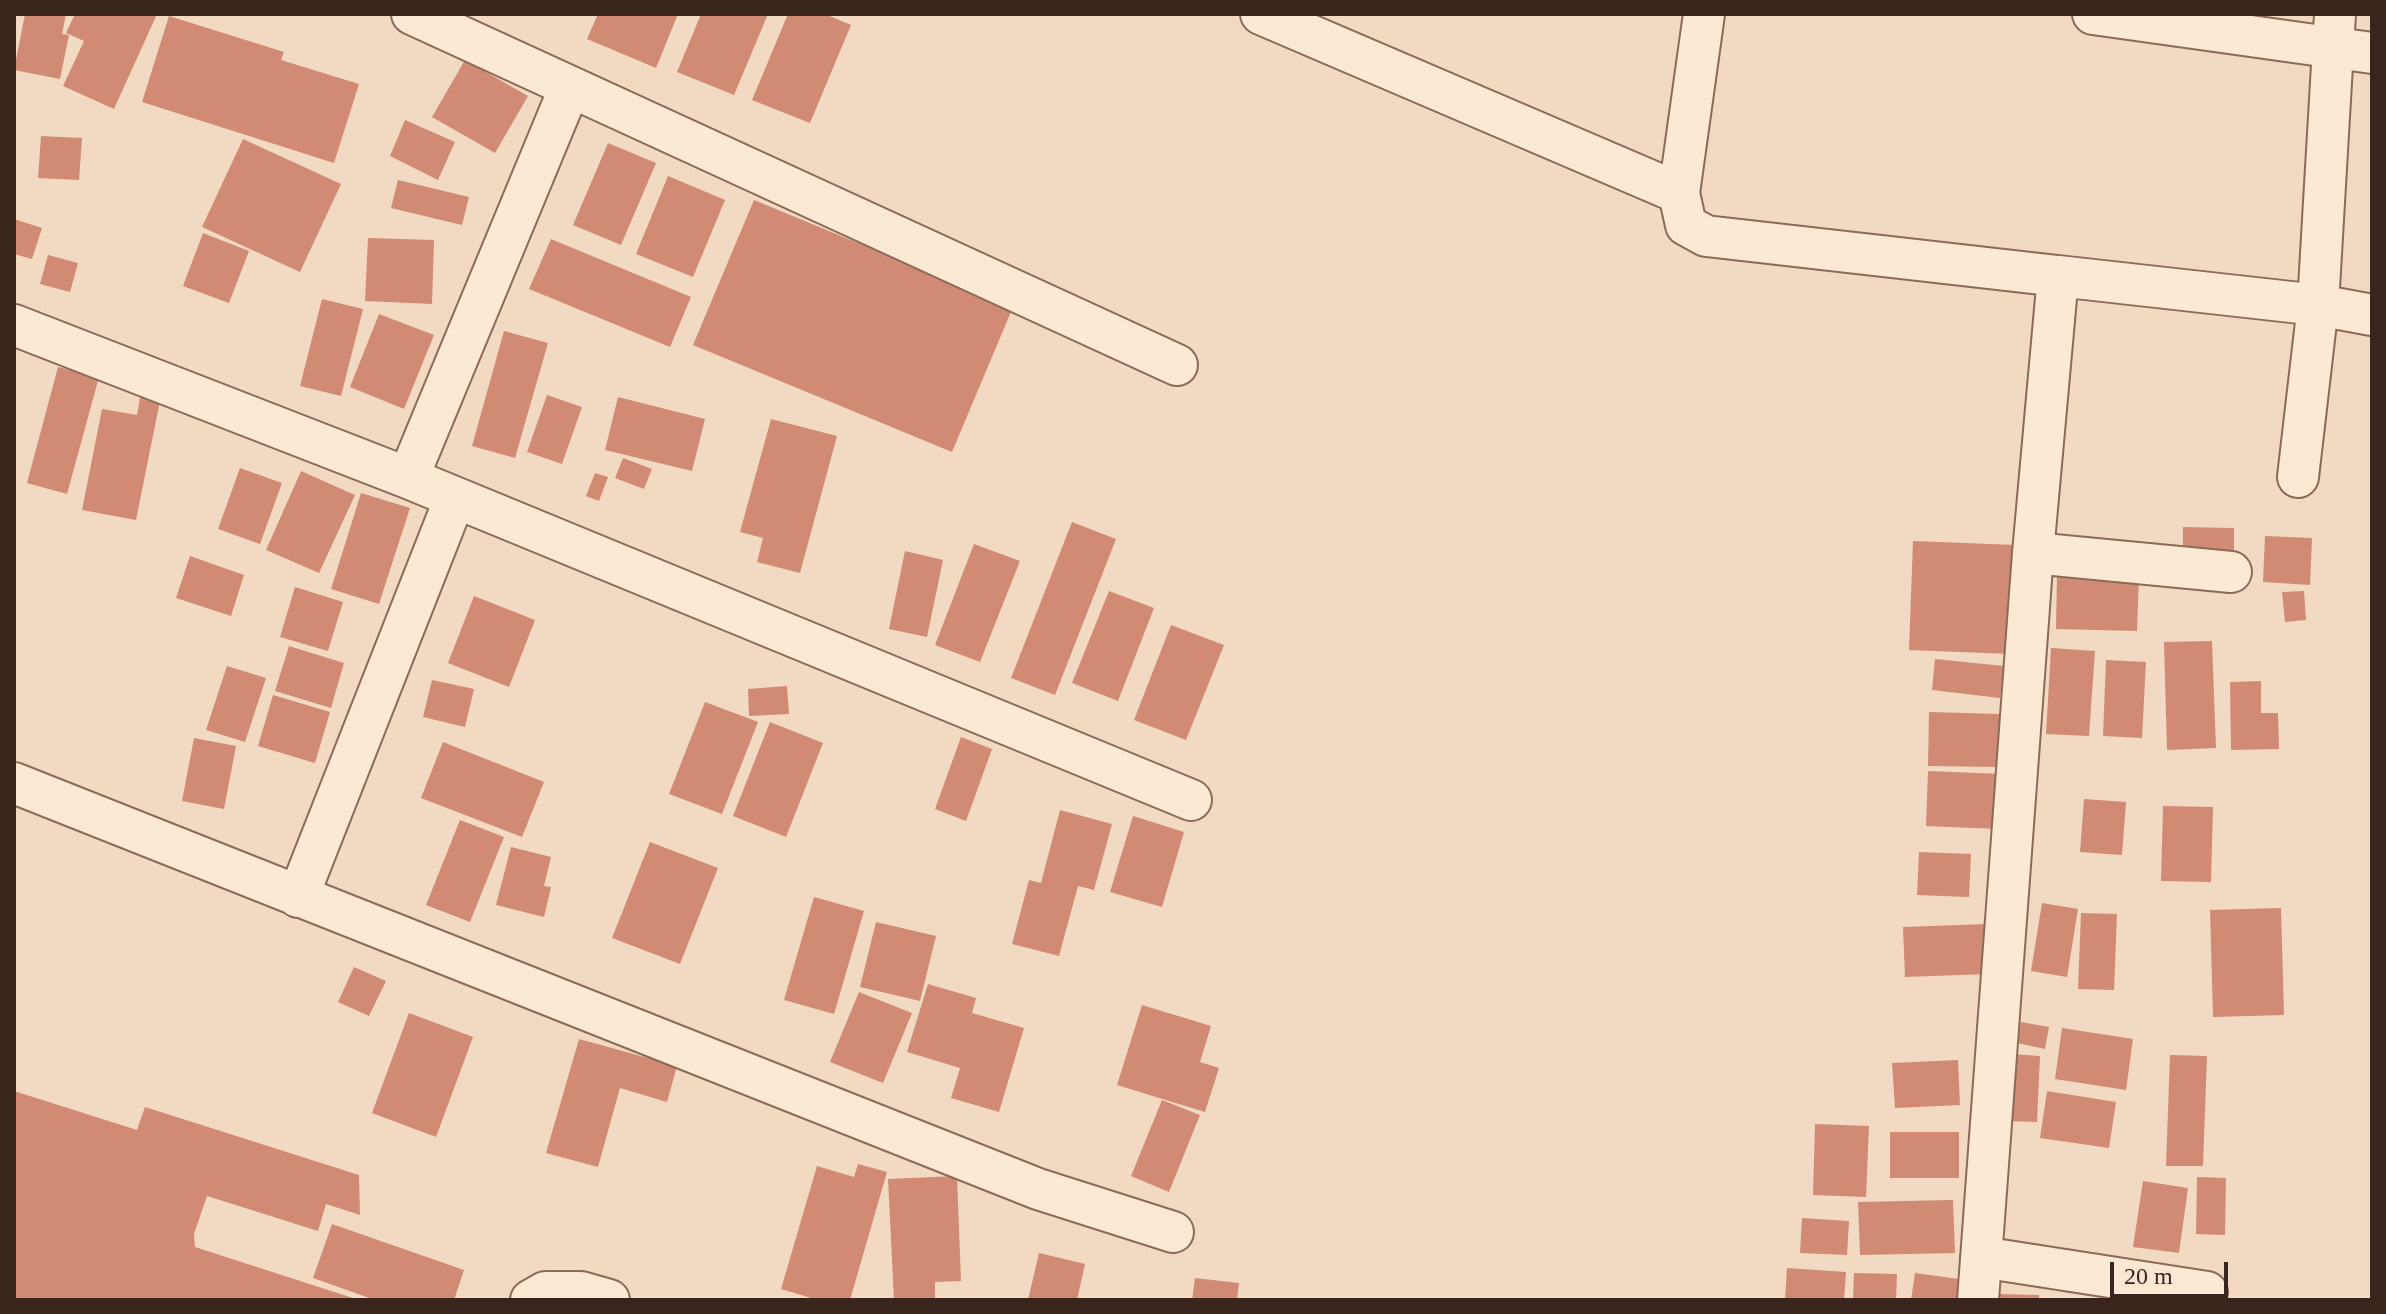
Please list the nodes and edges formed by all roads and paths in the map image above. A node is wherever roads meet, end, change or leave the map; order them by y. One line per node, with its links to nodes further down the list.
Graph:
1 (412, 14): 6 (street)
2 (1261, 14): 7 (street)
3 (1704, 14): 7 (street)
4 (2093, 14): 5 (street)
5 (2347, 38): 9 (street)
6 (570, 87): 12 (street); 14 (street)
7 (1679, 193): 8 (street)
8 (2058, 276): 9 (street); 16 (street)
9 (2318, 305): 10 (street); 13 (street)
10 (2372, 315)
11 (14, 325): 14 (street)
12 (1177, 365)
13 (2298, 477)
14 (408, 478): 15 (street)
15 (455, 498): 19 (street); 20 (street)
16 (2033, 553): 17 (street); 22 (street)
17 (2231, 572)
18 (14, 783): 20 (street)
19 (1191, 800)
20 (298, 897): 21 (street)
21 (1173, 1232)
22 (1981, 1257): 23 (street); 26 (street)
23 (2207, 1292)
24 (531, 1300): 25 (street)
25 (609, 1300)
26 (1978, 1300)

